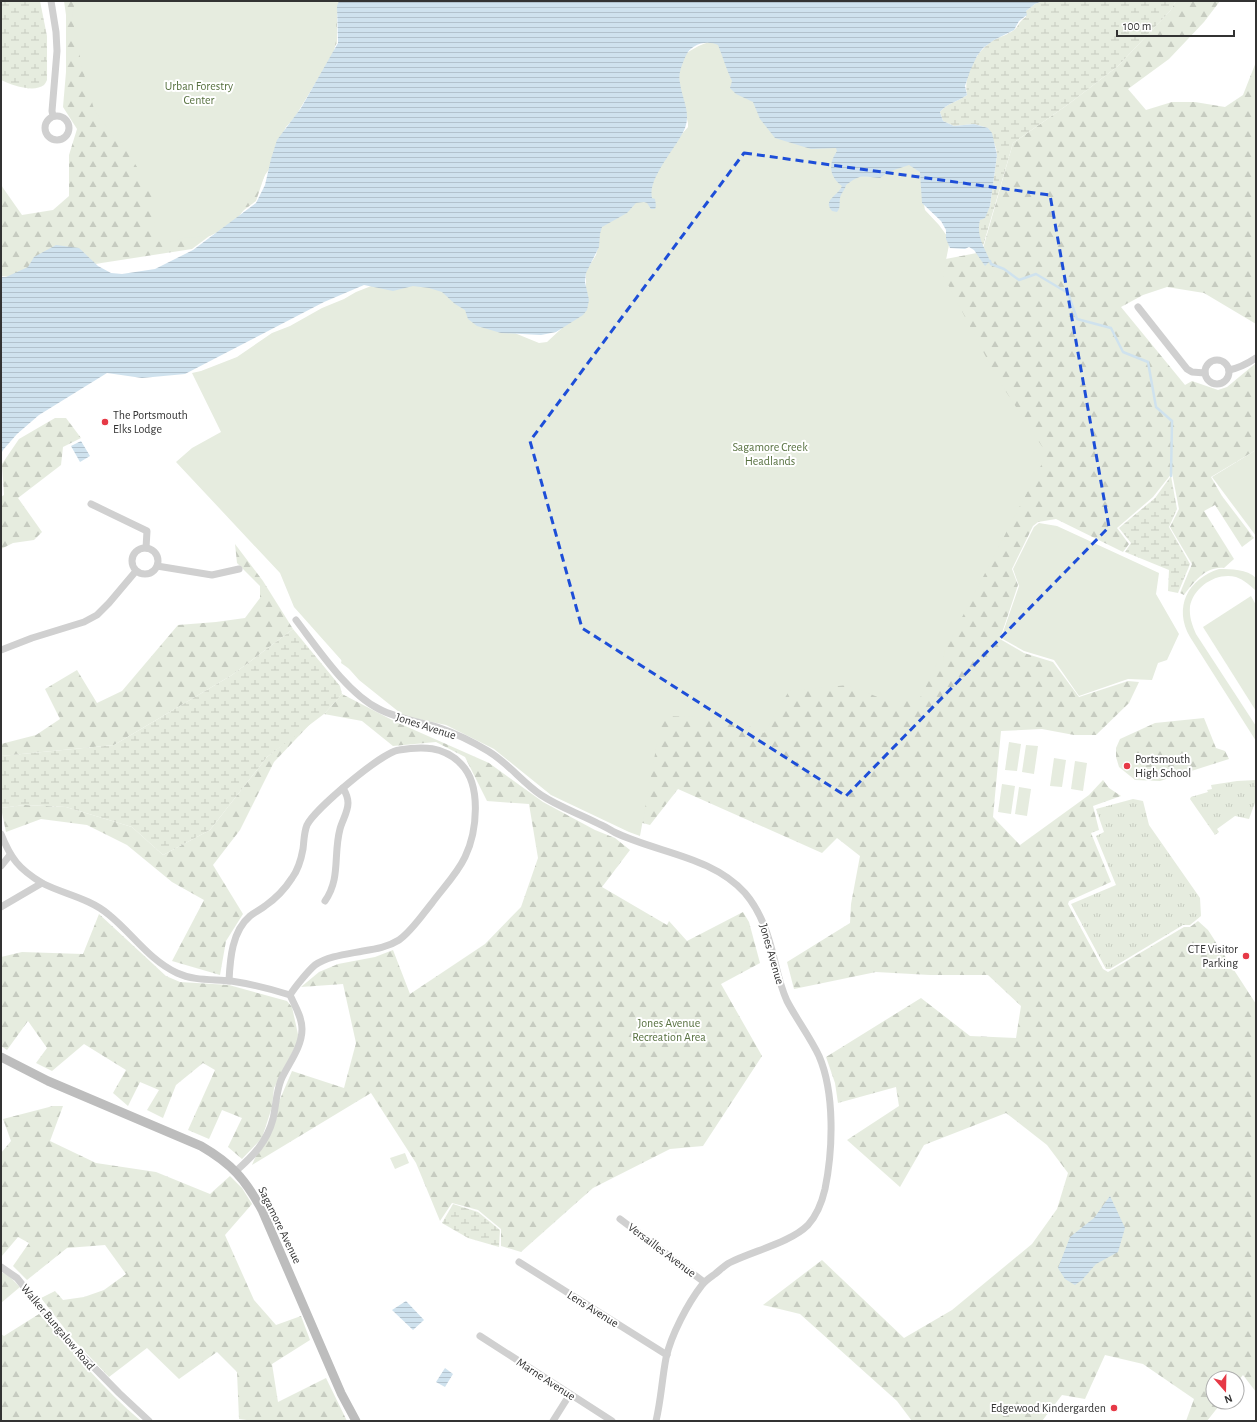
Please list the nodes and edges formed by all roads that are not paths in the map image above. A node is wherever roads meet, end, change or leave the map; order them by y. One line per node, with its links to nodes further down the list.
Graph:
1 (52, 1): 2 (street)
2 (53, 116)
3 (1138, 307): 6 (street)
4 (1256, 358): 5 (street)
5 (1230, 370): 6 (street); 6 (street)
6 (1205, 373)
7 (91, 504): 8 (street)
8 (146, 548): 9 (street); 11 (street)
9 (157, 566): 10 (street); 11 (street)
10 (239, 569)
11 (136, 571): 13 (street)
12 (296, 620): 28 (street, Jones Avenue)
13 (1, 650)
14 (343, 788): 19 (street); 21 (street); 22 (street)
15 (1, 834): 16 (street)
16 (10, 855): 17 (street); 18 (street)
17 (1, 866)
18 (42, 883): 20 (street); 21 (street)
19 (325, 901)
20 (1, 908)
21 (229, 981): 22 (street)
22 (290, 995): 24 (street)
23 (1, 1057): 24 (main road, Sagamore Avenue)
24 (236, 1171): 33 (main road, Sagamore Avenue)
25 (620, 1219): 28 (street, Versailles Avenue)
26 (519, 1262): 30 (street, Lens Avenue)
27 (1, 1267): 32 (street, Walker Bungalow Road)
28 (704, 1282): 30 (street, Jones Avenue)
29 (480, 1336): 31 (street, Marne Avenue)
30 (667, 1355): 36 (street, Jones Avenue)
31 (570, 1394): 34 (street); 35 (street, Marne Avenue)
32 (149, 1421)
33 (356, 1421)
34 (553, 1421)
35 (612, 1421)
36 (656, 1421)

